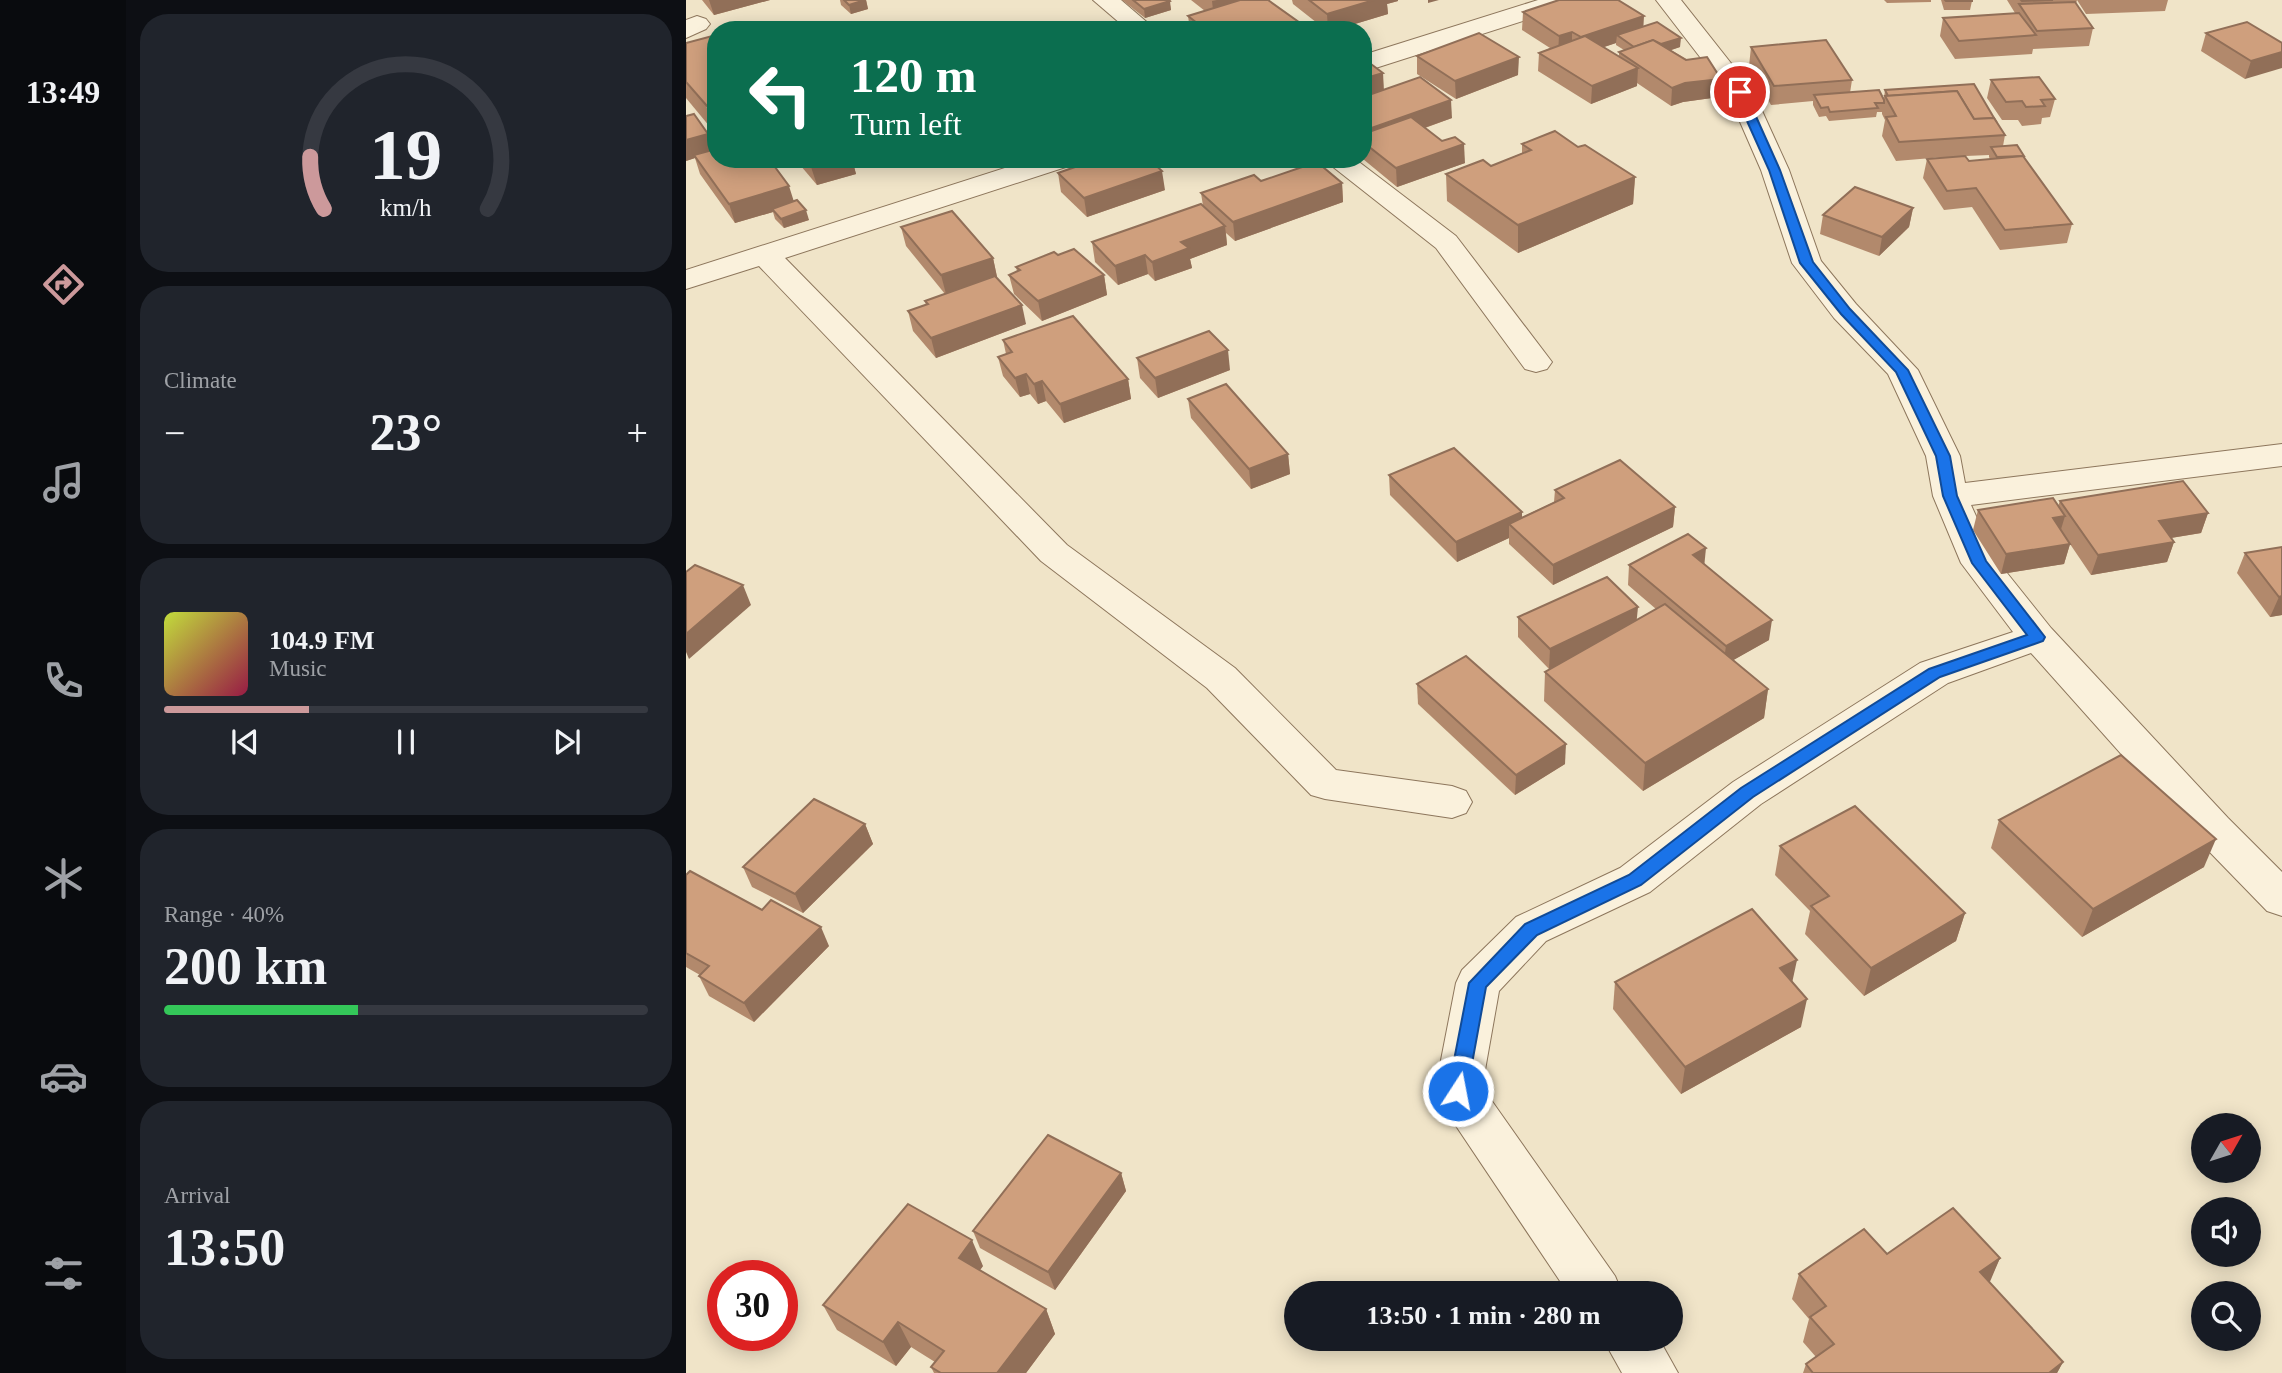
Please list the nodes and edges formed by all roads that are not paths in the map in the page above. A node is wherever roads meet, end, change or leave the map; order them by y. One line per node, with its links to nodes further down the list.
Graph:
1 (1105, 0): 4 (street)
2 (1556, 0): 5 (street)
3 (1668, 0): 12 (street)
4 (1132, 21)
5 (1372, 61)
6 (1034, 168): 8 (street)
7 (1349, 168): 10 (street)
8 (764, 254): 9 (street); 14 (street)
9 (686, 280)
10 (1536, 362)
11 (2282, 455): 12 (street)
12 (1950, 496): 13 (street)
13 (2038, 637): 15 (street); 16 (street)
14 (1452, 802)
15 (2282, 899)
16 (1589, 1281)
17 (1637, 1351): 18 (street)
18 (1652, 1373)

